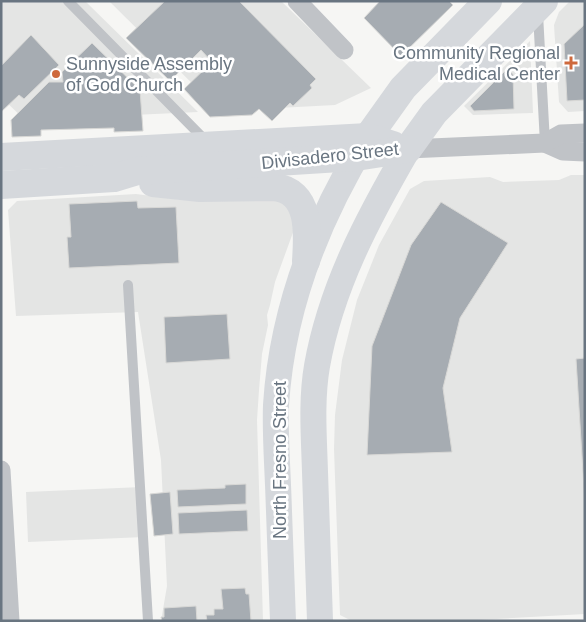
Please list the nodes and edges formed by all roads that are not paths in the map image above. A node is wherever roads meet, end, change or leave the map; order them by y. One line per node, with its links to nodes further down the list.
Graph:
1 (68, 1): 8 (lane)
2 (296, 1): 5 (street)
3 (488, 1): 9 (main road)
4 (541, 4): 7 (lane); 11 (main road)
5 (344, 50)
6 (585, 133): 7 (street)
7 (545, 143): 11 (street); 12 (street)
8 (210, 145): 9 (main road, Divisadero Street); 10 (main road, Divisadero Street)
9 (362, 147): 11 (main road, Divisadero Street); 15 (main road, Divisadero Street); 17 (main road, North Fresno Street)
10 (138, 148): 13 (main road, Divisadero Street); 14 (main road)
11 (408, 149): 23 (main road, North Fresno Street)
12 (585, 152)
13 (1, 156)
14 (1, 174)
15 (114, 178): 16 (main road, Divisadero Street); 17 (main road)
16 (1, 185)
17 (306, 261): 22 (main road, North Fresno Street)
18 (128, 285): 21 (lane)
19 (1, 470): 20 (street)
20 (10, 621)
21 (148, 621)
22 (283, 621)
23 (320, 621)

